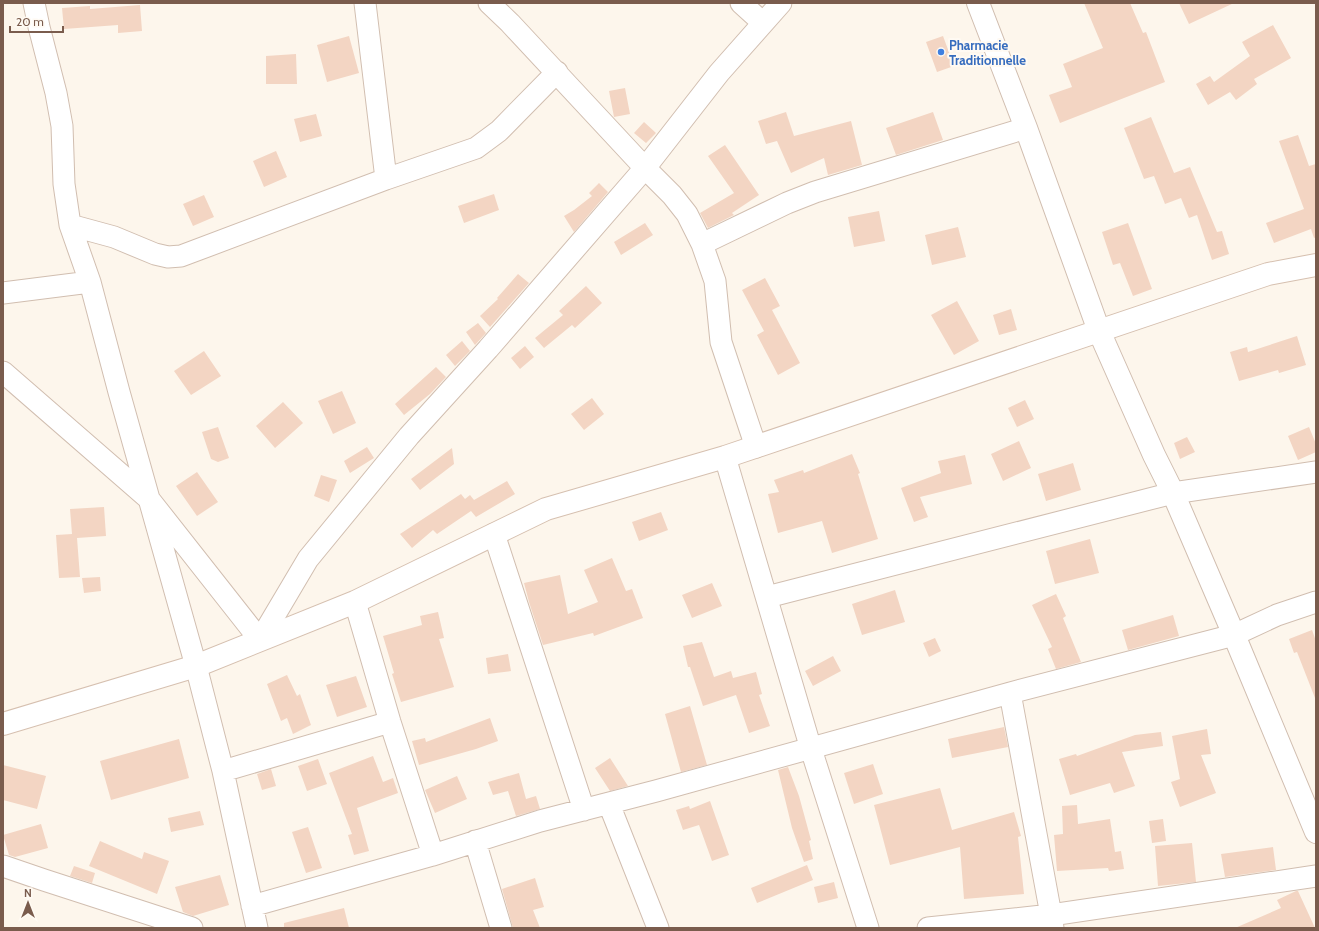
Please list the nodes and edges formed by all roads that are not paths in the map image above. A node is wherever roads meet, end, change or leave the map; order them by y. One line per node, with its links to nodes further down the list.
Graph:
1 (34, 3): 12 (street)
2 (489, 3): 8 (street)
3 (741, 3): 7 (street)
4 (781, 3): 7 (street)
5 (978, 3): 9 (main road)
6 (361, 4): 11 (street)
7 (763, 23): 10 (street)
8 (557, 72): 10 (street); 11 (street)
9 (1026, 128): 13 (street); 17 (main road)
10 (645, 168): 13 (street); 29 (street)
11 (386, 179): 12 (street)
12 (70, 225): 15 (street)
13 (702, 244): 19 (street)
14 (1316, 265): 17 (main road)
15 (90, 282): 16 (street); 23 (street)
16 (3, 293)
17 (1099, 331): 19 (main road); 22 (main road)
18 (3, 372): 23 (street)
19 (756, 447): 20 (main road)
20 (725, 457): 24 (main road); 25 (street)
21 (1316, 472): 22 (street)
22 (1173, 493): 25 (street); 28 (main road)
23 (149, 499): 29 (street); 30 (street)
24 (494, 534): 26 (main road); 37 (street)
25 (767, 597): 34 (street)
26 (355, 602): 29 (main road); 32 (street)
27 (1316, 602): 28 (street)
28 (1234, 635): 31 (street); 38 (main road)
29 (260, 640): 30 (main road)
30 (196, 666): 33 (main road); 35 (street)
31 (1010, 693): 34 (street); 44 (street)
32 (390, 722): 35 (street); 40 (street)
33 (3, 724)
34 (811, 749): 36 (street); 49 (street)
35 (223, 771): 43 (street)
36 (609, 804): 37 (street); 48 (street)
37 (584, 810): 39 (street)
38 (1316, 832)
39 (475, 841): 40 (street); 47 (street)
40 (433, 854): 43 (street)
41 (3, 866): 45 (street)
42 (1316, 876): 44 (street)
43 (252, 906): 46 (street)
44 (1052, 922): 50 (street)
45 (192, 928)
46 (257, 928)
47 (502, 928)
48 (658, 928)
49 (868, 928)
50 (928, 928)

